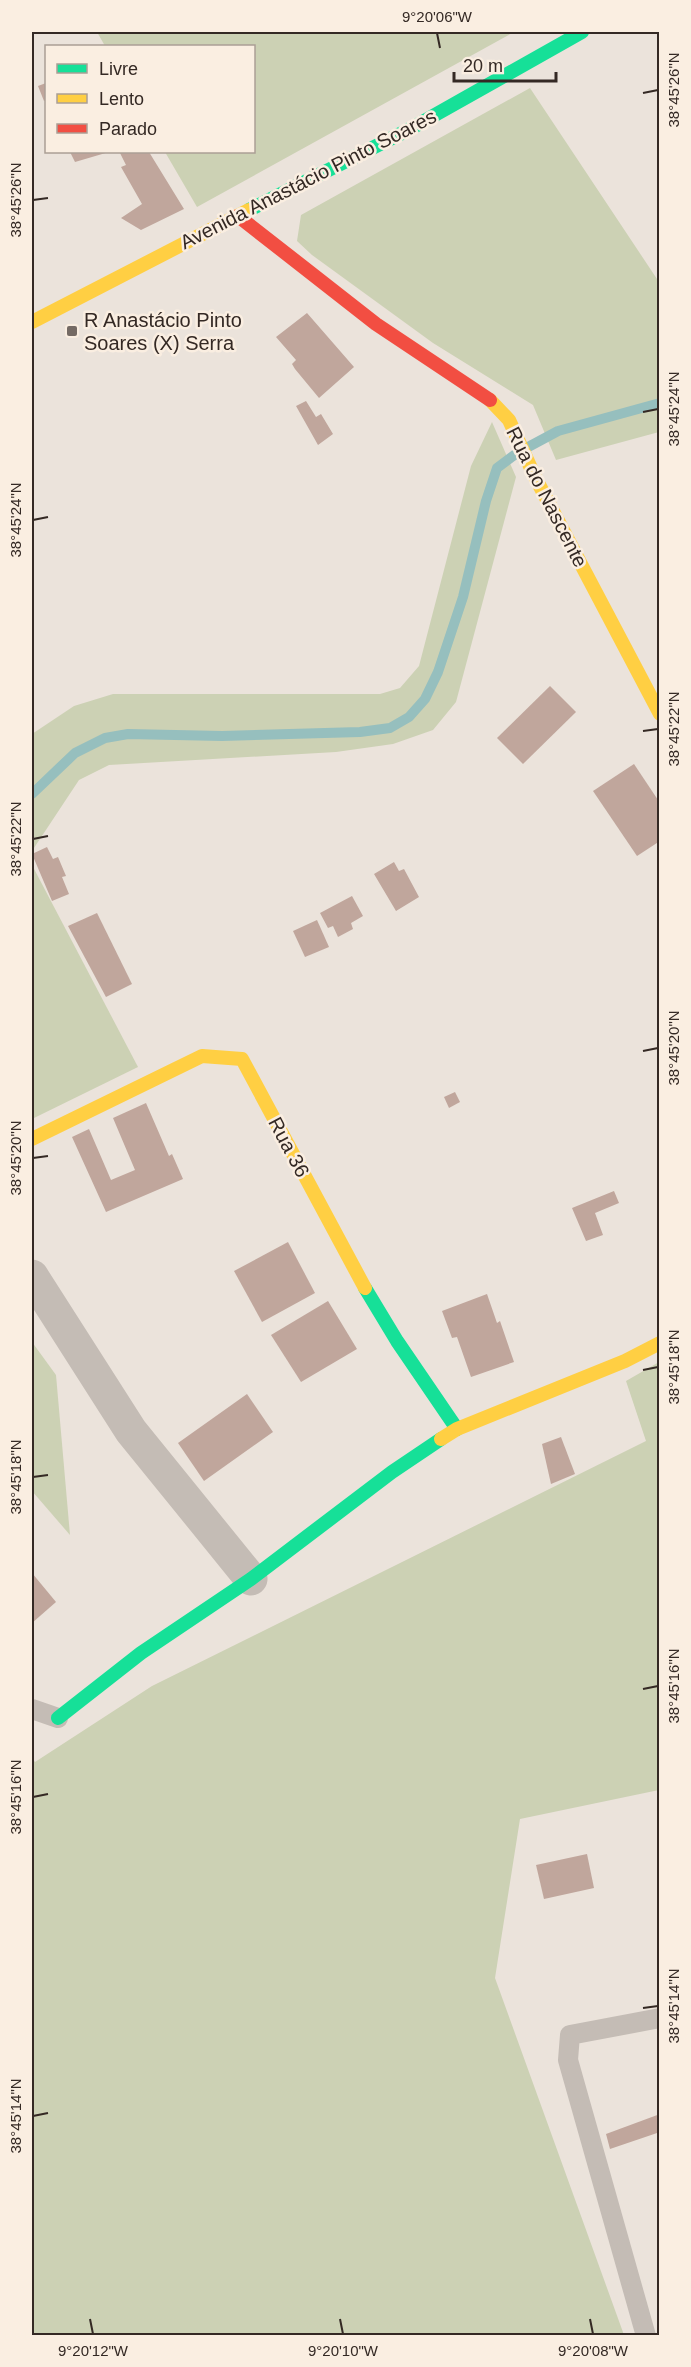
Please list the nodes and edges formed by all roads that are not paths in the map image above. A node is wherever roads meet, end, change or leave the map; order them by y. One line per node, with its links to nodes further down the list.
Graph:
1 (582, 32): 2 (street, Avenida Anastácio Pinto Soares)
2 (238, 216): 3 (street, Avenida Anastácio Pinto Soares); 4 (street, Rua do Nascente)
3 (32, 322)
4 (660, 714)
5 (32, 1139): 8 (street, Rua 36)
6 (32, 1276): 9 (street)
7 (660, 1343): 8 (street)
8 (457, 1429): 9 (street)
9 (251, 1579): 11 (street)
10 (32, 1708): 11 (lane)
11 (58, 1718)
12 (660, 2018): 13 (lane)
13 (646, 2336)

